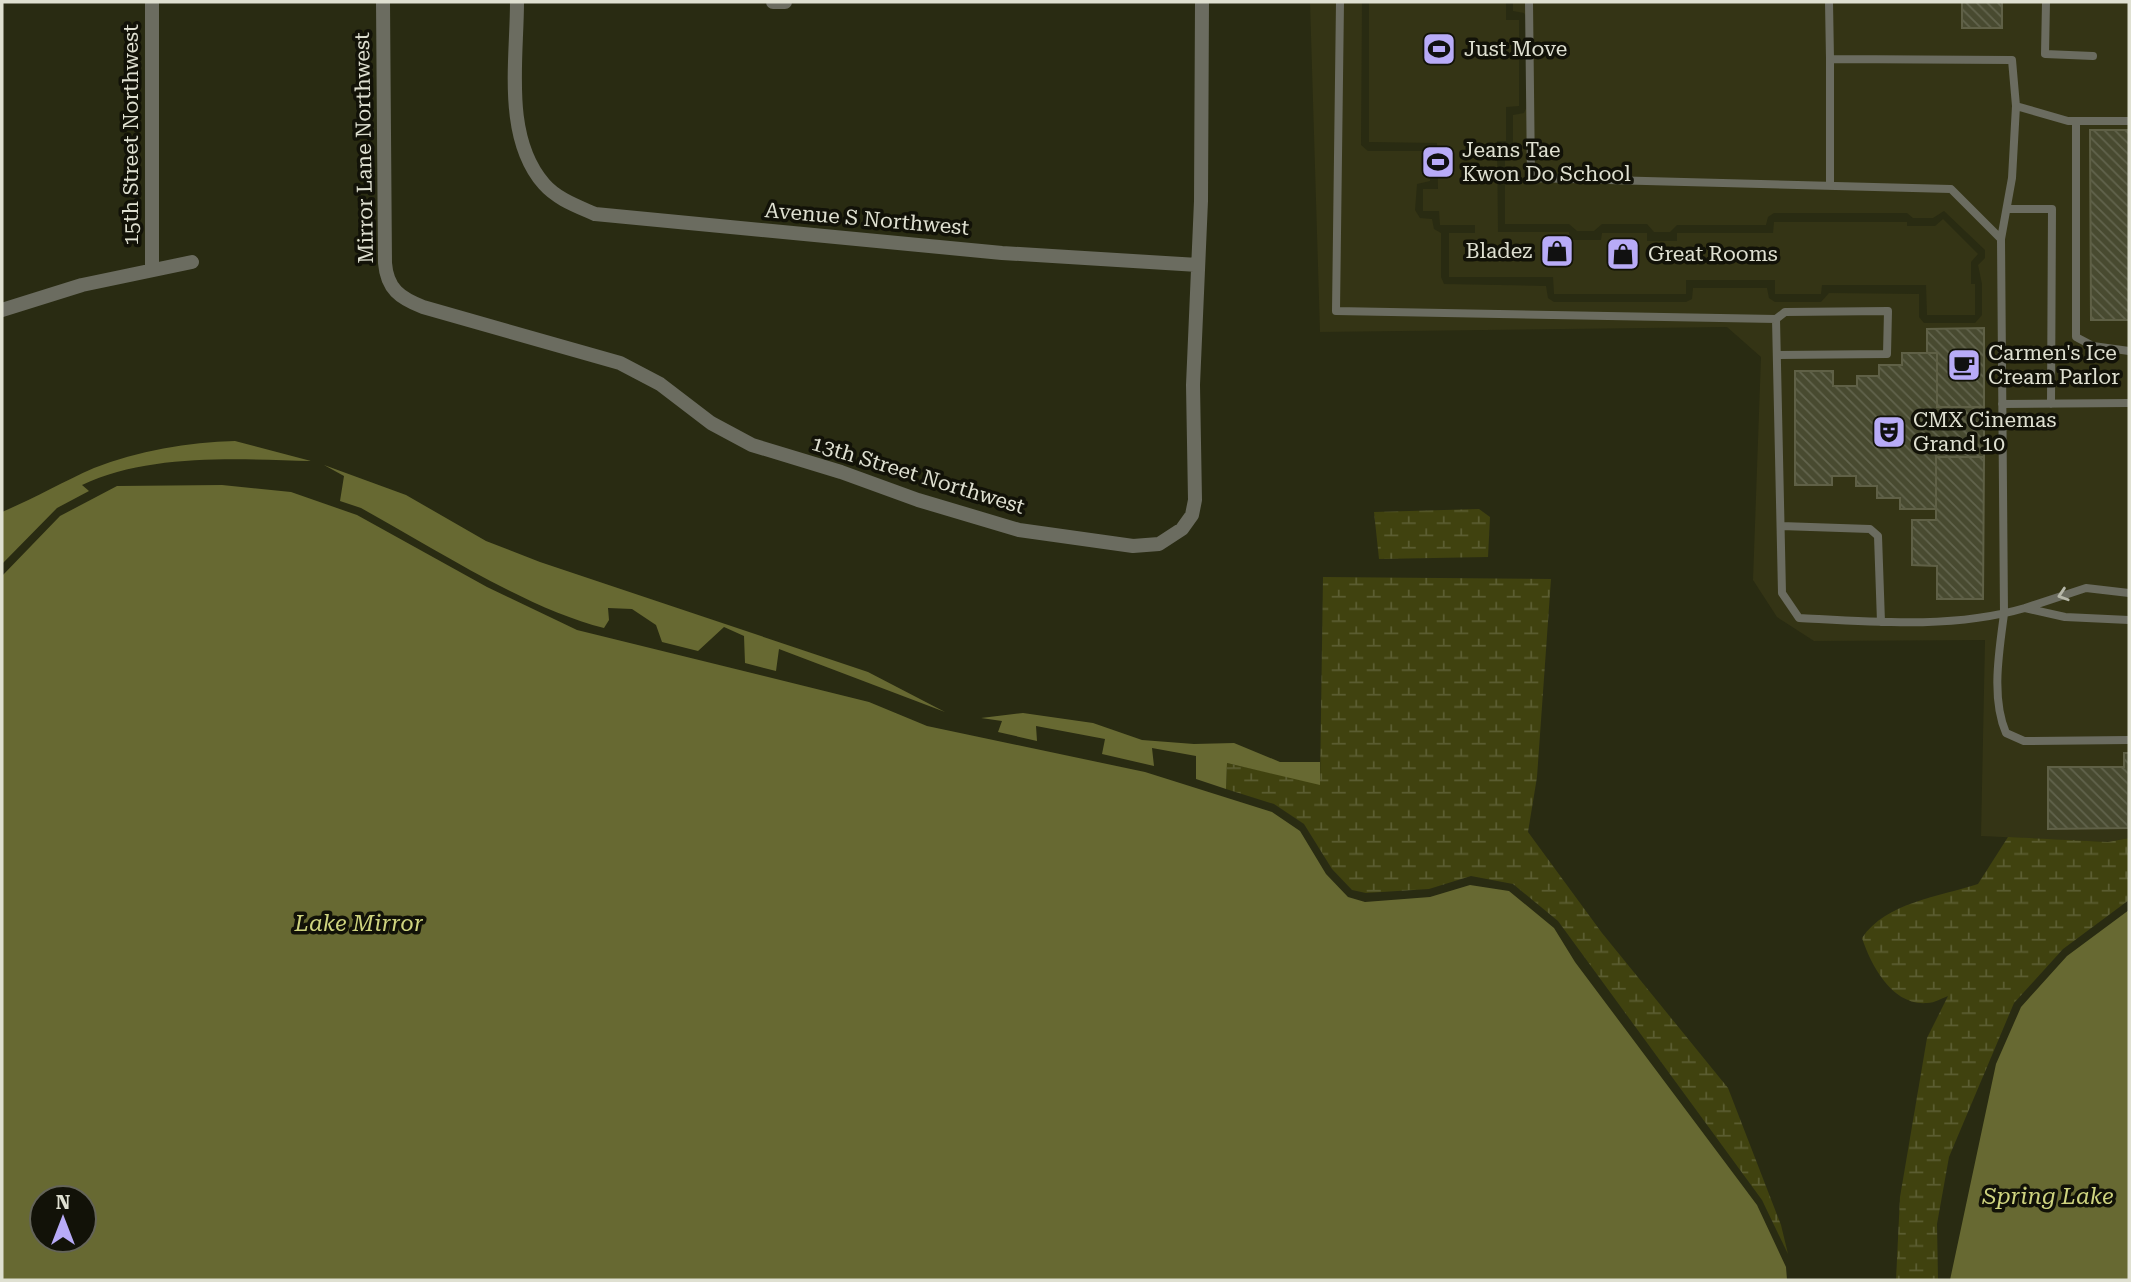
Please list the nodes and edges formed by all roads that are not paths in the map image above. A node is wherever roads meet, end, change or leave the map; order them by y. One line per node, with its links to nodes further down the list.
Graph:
1 (152, 2): 21 (street, 15th Street Northwest)
2 (383, 2): 22 (street, Mirror Lane Northwest)
3 (517, 2): 20 (street, Avenue S Northwest)
4 (774, 2): 5 (street)
5 (785, 2)
6 (1202, 2): 20 (street, 13th Street Northwest)
7 (1340, 2): 24 (lane)
8 (1529, 2): 16 (lane)
9 (1829, 2): 12 (lane)
10 (2046, 2): 11 (lane)
11 (2093, 56)
12 (1830, 59): 13 (lane); 16 (lane)
13 (2015, 106): 14 (lane); 17 (lane)
14 (2076, 121): 15 (lane); 25 (lane)
15 (2129, 121)
16 (1830, 186): 18 (lane)
17 (2007, 209): 18 (lane); 29 (lane)
18 (2001, 239): 28 (lane)
19 (192, 262): 21 (street)
20 (1198, 265): 22 (street, 13th Street Northwest)
21 (152, 268): 23 (street)
22 (394, 292)
23 (2, 310)
24 (1776, 318): 26 (lane); 26 (lane)
25 (2129, 351)
26 (1777, 355): 30 (lane)
27 (2129, 403): 29 (lane)
28 (2002, 404): 29 (lane); 33 (lane)
29 (2051, 404)
30 (1781, 526): 35 (lane); 35 (lane)
31 (2129, 593): 32 (lane, one-way to 32)
32 (2025, 608): 33 (lane); 34 (lane)
33 (2004, 614): 35 (lane); 36 (lane)
34 (2129, 620)
35 (1881, 622)
36 (2129, 740)

